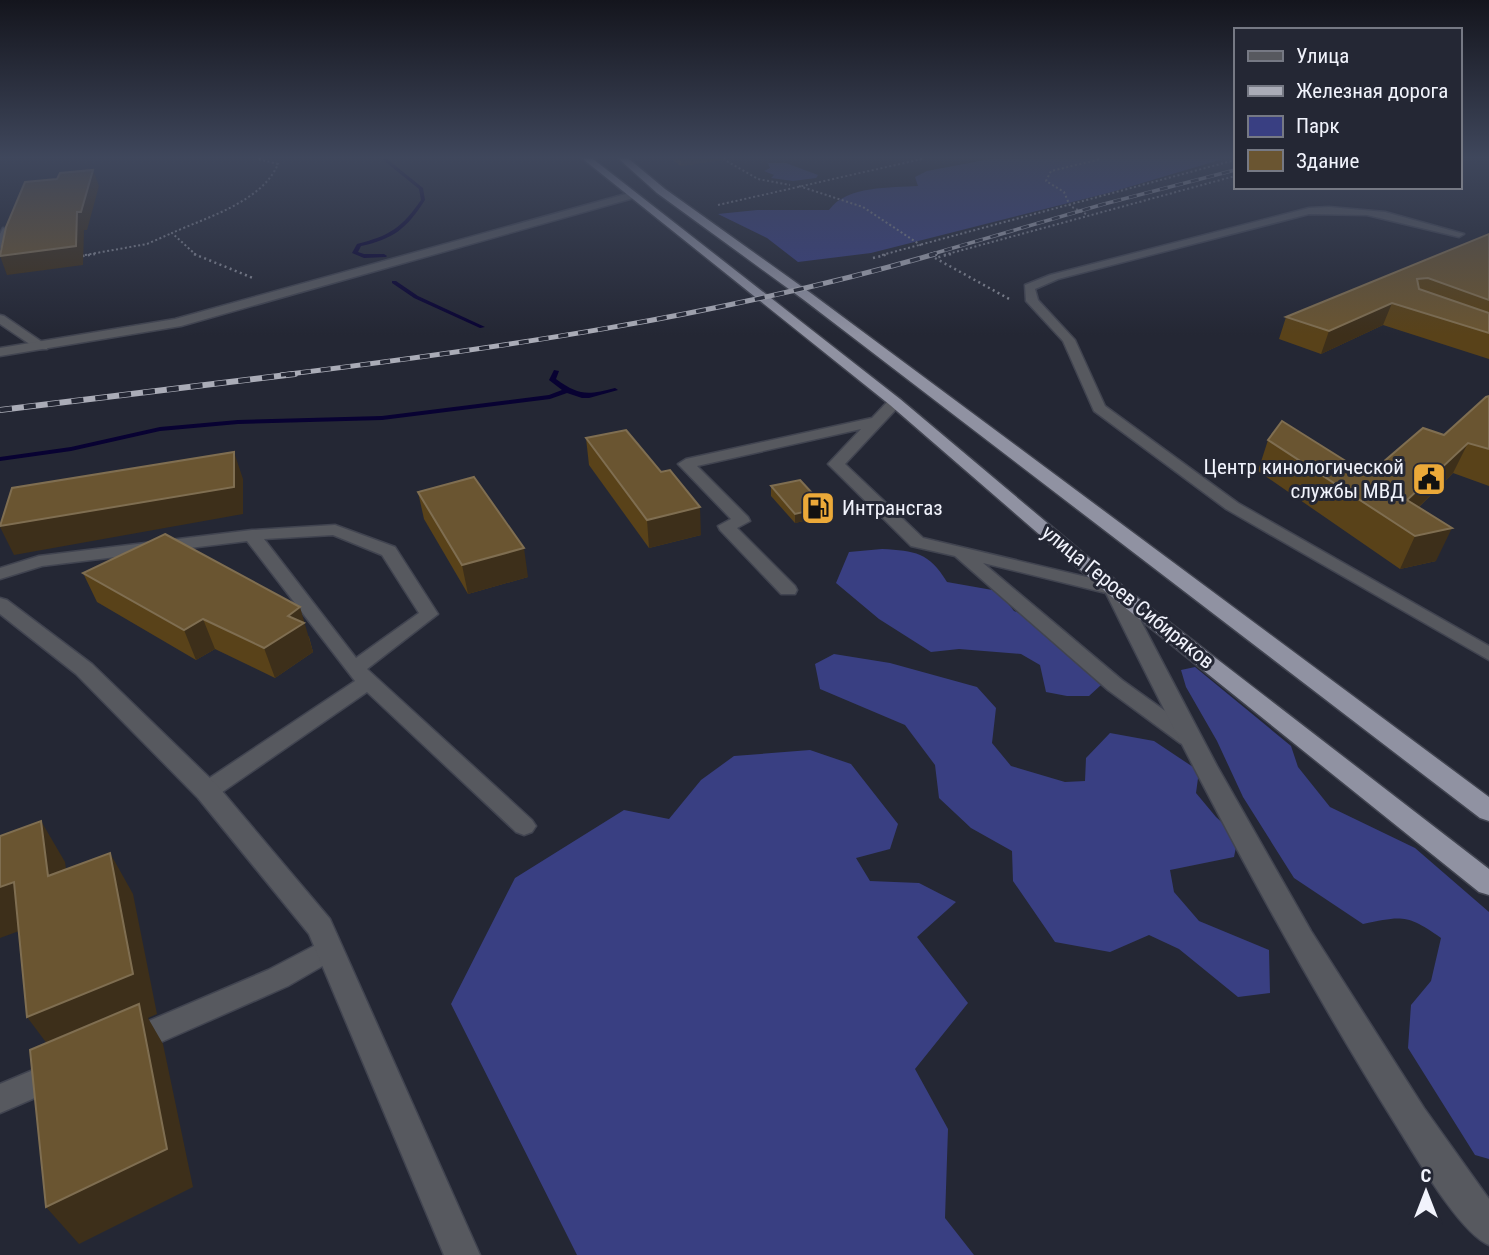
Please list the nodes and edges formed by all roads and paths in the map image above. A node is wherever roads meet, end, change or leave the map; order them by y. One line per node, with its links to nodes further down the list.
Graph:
1 (203, 218): 11 (path)
2 (543, 218): 17 (street)
3 (662, 218): 22 (highway, улица Героев Сибиряков)
4 (696, 218): 33 (highway, улица Героев Сибиряков)
5 (879, 218): 14 (path)
6 (1027, 218): 14 (path)
7 (1078, 218): 18 (path)
8 (1283, 218): 18 (lane)
9 (1398, 218): 12 (lane)
10 (7, 230): 13 (lane)
11 (172, 233): 15 (path); 17 (path)
12 (1459, 234)
13 (0, 245)
14 (922, 246): 16 (path)
15 (66, 258)
16 (873, 258)
17 (294, 290): 20 (street)
18 (1032, 301): 30 (lane)
19 (0, 319): 20 (lane)
20 (41, 346): 21 (street)
21 (0, 352)
22 (895, 402): 23 (lane); 27 (highway, улица Героев Сибиряков)
23 (877, 421): 25 (lane); 28 (lane)
24 (251, 535): 26 (lane); 31 (lane); 31 (lane)
25 (959, 552): 27 (lane); 32 (lane)
26 (0, 574)
27 (1114, 589): 32 (street); 38 (highway, улица Героев Сибиряков)
28 (788, 590)
29 (0, 604): 34 (street)
30 (1489, 654)
31 (361, 676): 34 (lane); 37 (lane)
32 (1188, 737): 43 (street)
33 (1455, 786): 35 (street); 36 (highway, улица Героев Сибиряков)
34 (207, 791): 39 (street)
35 (1489, 800)
36 (1489, 811)
37 (524, 826)
38 (1489, 884)
39 (329, 949): 40 (lane); 44 (street)
40 (114, 1050)
41 (76, 1066): 42 (lane)
42 (0, 1099)
43 (1489, 1227)
44 (462, 1255)

